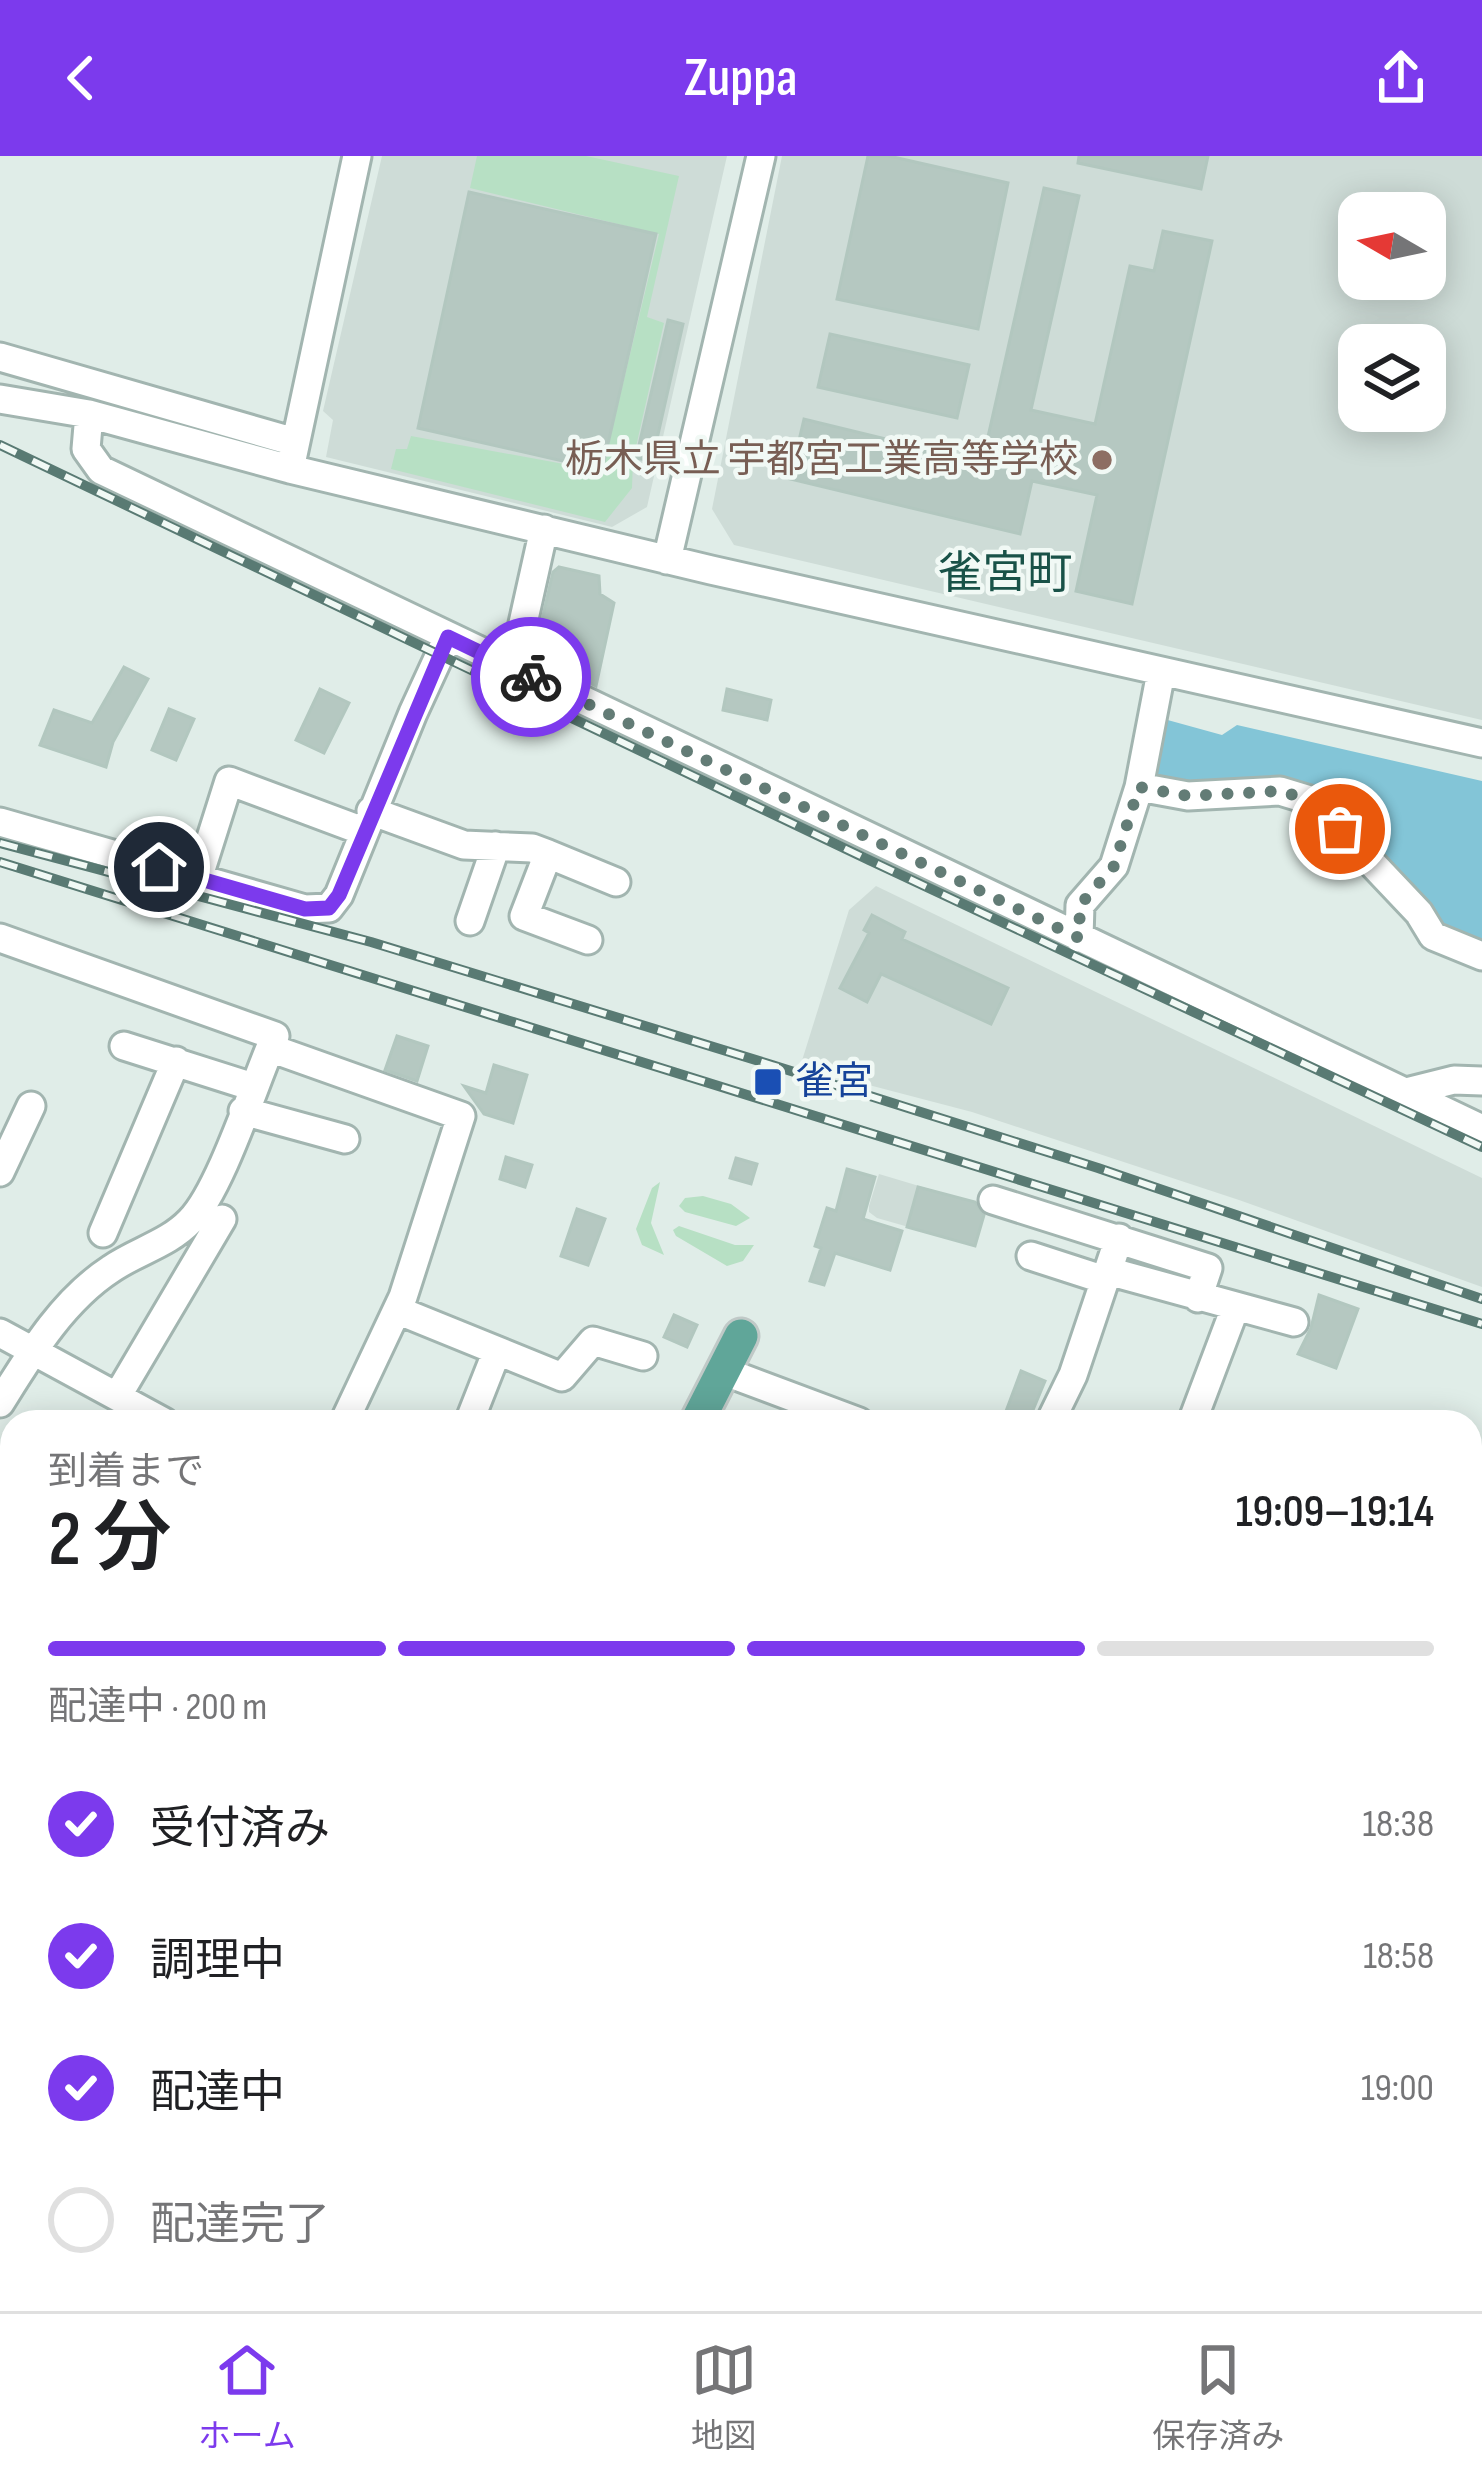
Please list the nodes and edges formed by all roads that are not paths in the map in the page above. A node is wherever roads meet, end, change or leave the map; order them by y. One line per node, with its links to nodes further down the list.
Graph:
1 (357, 156): 6 (street)
2 (761, 156): 8 (street)
3 (0, 357): 6 (street)
4 (0, 399): 5 (street)
5 (89, 414): 6 (street); 9 (street)
6 (292, 456): 7 (street)
7 (544, 529): 8 (street); 10 (street)
8 (667, 560): 11 (street)
9 (448, 637): 10 (street); 14 (street)
10 (512, 668): 22 (street)
11 (1161, 672): 12 (street); 13 (street)
12 (1482, 742)
13 (1139, 787): 22 (street); 24 (street)
14 (368, 821): 16 (street); 18 (street); 18 (street)
15 (0, 822): 18 (street)
16 (496, 847): 17 (street); 20 (street)
17 (548, 854): 19 (street); 23 (street)
18 (198, 879)
19 (616, 882)
20 (470, 921)
21 (0, 938): 26 (street)
22 (1079, 938): 29 (street)
23 (588, 940)
24 (1482, 956)
25 (124, 1046): 27 (street)
26 (270, 1048): 30 (street); 43 (street)
27 (176, 1061): 30 (street); 37 (street)
28 (1482, 1081): 29 (street)
29 (1402, 1093): 32 (street)
30 (248, 1099): 33 (street); 48 (street)
31 (31, 1106): 34 (street)
32 (1482, 1129)
33 (345, 1139)
34 (0, 1172)
35 (993, 1200): 38 (street)
36 (222, 1219): 51 (street)
37 (104, 1233)
38 (1118, 1238): 40 (street); 41 (street)
39 (1030, 1256): 40 (street)
40 (1106, 1276): 41 (street); 58 (street)
41 (1198, 1298): 42 (street)
42 (1235, 1308): 44 (street); 59 (street)
43 (397, 1310): 47 (street); 54 (street)
44 (1294, 1322)
45 (0, 1333): 48 (street)
46 (741, 1336): 50 (main road)
47 (497, 1351): 49 (street); 55 (street)
48 (32, 1352): 51 (street); 52 (street)
49 (643, 1356)
50 (723, 1372): 56 (main road); 57 (street)
51 (118, 1395): 53 (street)
52 (0, 1403)
53 (144, 1410)
54 (350, 1410)
55 (474, 1410)
56 (703, 1410)
57 (826, 1410)
58 (1055, 1410)
59 (1197, 1410)

